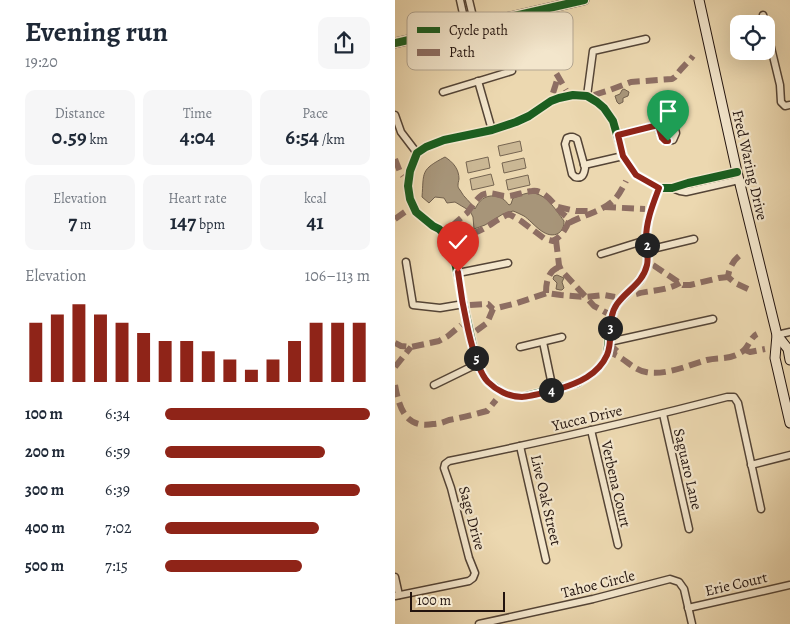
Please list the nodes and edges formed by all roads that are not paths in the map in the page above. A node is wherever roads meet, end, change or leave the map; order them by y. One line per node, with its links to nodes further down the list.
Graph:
1 (460, 0): 4 (street)
2 (584, 0): 5 (main road)
3 (699, 0): 21 (main road, Fred Waring Drive)
4 (465, 12)
5 (531, 12)
6 (646, 39): 11 (street)
7 (774, 60): 12 (street)
8 (513, 71): 9 (street)
9 (478, 81): 10 (street); 15 (street)
10 (443, 92)
11 (587, 96): 15 (street); 17 (street)
12 (787, 106)
13 (395, 115): 16 (street)
14 (658, 125): 17 (street)
15 (492, 130): 18 (street)
16 (398, 133): 18 (street)
17 (618, 135): 19 (street)
18 (417, 153): 32 (street)
19 (623, 156): 20 (street); 23 (street)
20 (584, 165): 20 (street)
21 (738, 176): 22 (street); 25 (street); 36 (main road, Fred Waring Drive)
22 (694, 182): 24 (street); 25 (street)
23 (659, 188): 24 (street); 27 (street)
24 (672, 188): 25 (street)
25 (696, 189)
26 (694, 239): 28 (street)
27 (646, 240): 28 (street); 29 (street)
28 (648, 250): 39 (street)
29 (601, 254)
30 (406, 262): 33 (street)
31 (508, 263): 32 (street)
32 (458, 272): 33 (street)
33 (463, 304): 42 (street)
34 (713, 319): 39 (street)
35 (790, 332): 36 (street)
36 (777, 335): 41 (main road, Fred Waring Drive); 46 (main road, Fred Waring Drive)
37 (562, 337): 38 (street)
38 (543, 342): 40 (street); 44 (street)
39 (609, 342): 44 (street)
40 (520, 347)
41 (790, 360)
42 (477, 364): 43 (street); 44 (street)
43 (434, 385)
44 (553, 390)
45 (663, 414): 47 (street, Yucca Drive); 51 (street, Yucca Drive); 53 (street, Saguaro Lane)
46 (790, 423)
47 (591, 430): 48 (street, Yucca Drive); 54 (street, Verbena Court)
48 (521, 446): 50 (street, Yucca Drive); 55 (street, Live Oak Street)
49 (790, 456): 51 (street)
50 (445, 464): 58 (street, Sage Drive)
51 (751, 465): 52 (street)
52 (761, 509)
53 (689, 529)
54 (618, 544)
55 (546, 560)
56 (395, 577): 58 (street)
57 (790, 585): 59 (street, Erie Court)
58 (397, 595)
59 (688, 608): 60 (street, Tahoe Circle); 63 (street, Tahoe Circle)
60 (503, 621): 61 (street, Tahoe Circle)
61 (494, 622): 62 (street, Tahoe Circle)
62 (479, 624)
63 (692, 624)

